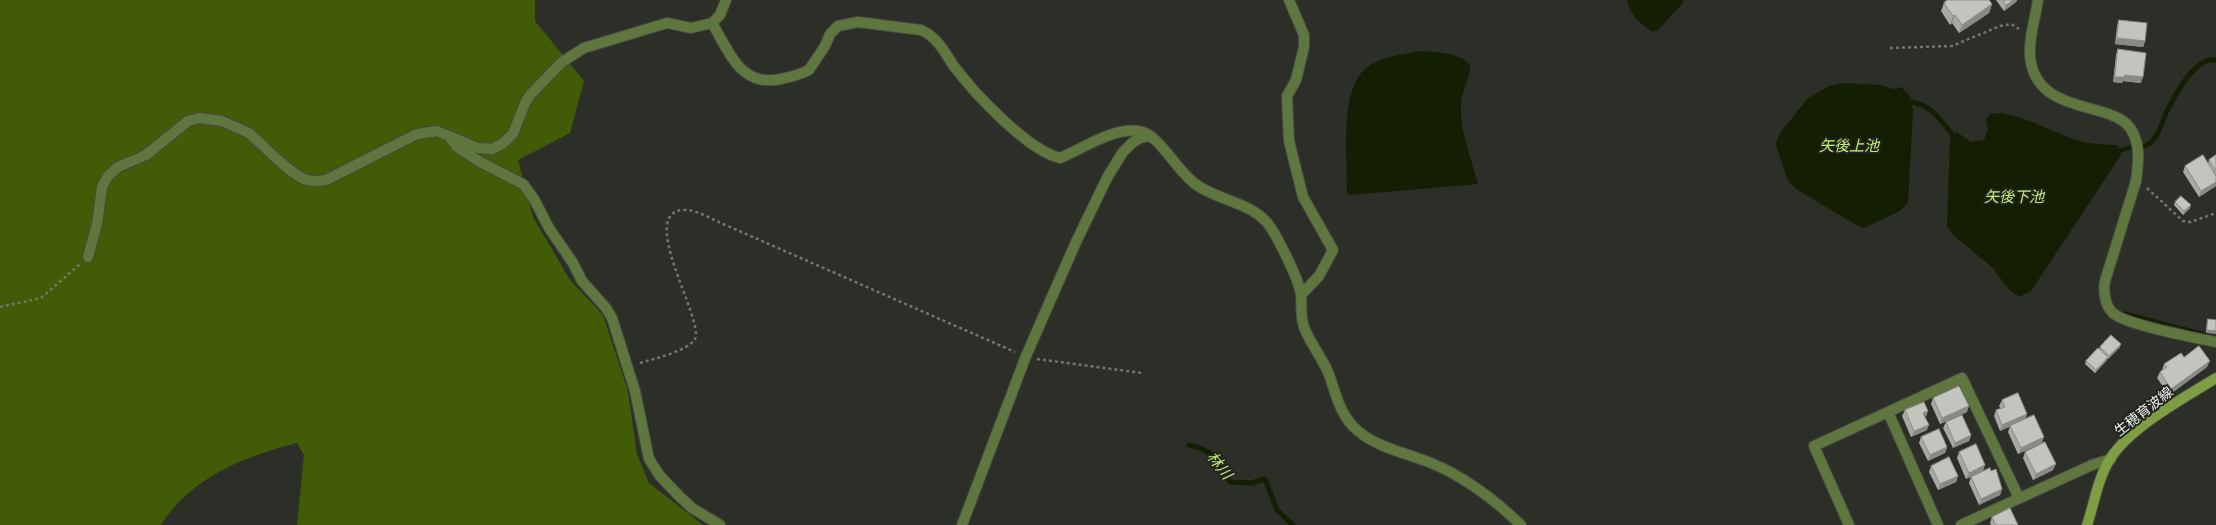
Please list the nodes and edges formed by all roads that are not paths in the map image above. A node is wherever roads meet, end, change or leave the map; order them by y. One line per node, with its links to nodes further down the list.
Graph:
1 (726, 0): 4 (street)
2 (1289, 0): 8 (street)
3 (2038, 0): 9 (street)
4 (712, 23): 5 (street); 6 (street)
5 (448, 135): 7 (street); 15 (street)
6 (1149, 136): 8 (street); 16 (street)
7 (88, 257)
8 (1301, 295): 17 (street)
9 (2216, 342)
10 (2216, 378): 12 (main road, 生穂育波線)
11 (1888, 412): 13 (street); 18 (street); 19 (street)
12 (2110, 459): 13 (street); 21 (main road, 生穂育波線)
13 (2019, 498): 14 (street)
14 (1972, 523): 20 (street)
15 (720, 525)
16 (962, 525)
17 (1522, 525)
18 (1849, 525)
19 (1938, 525)
20 (1961, 525)
21 (2087, 525)

